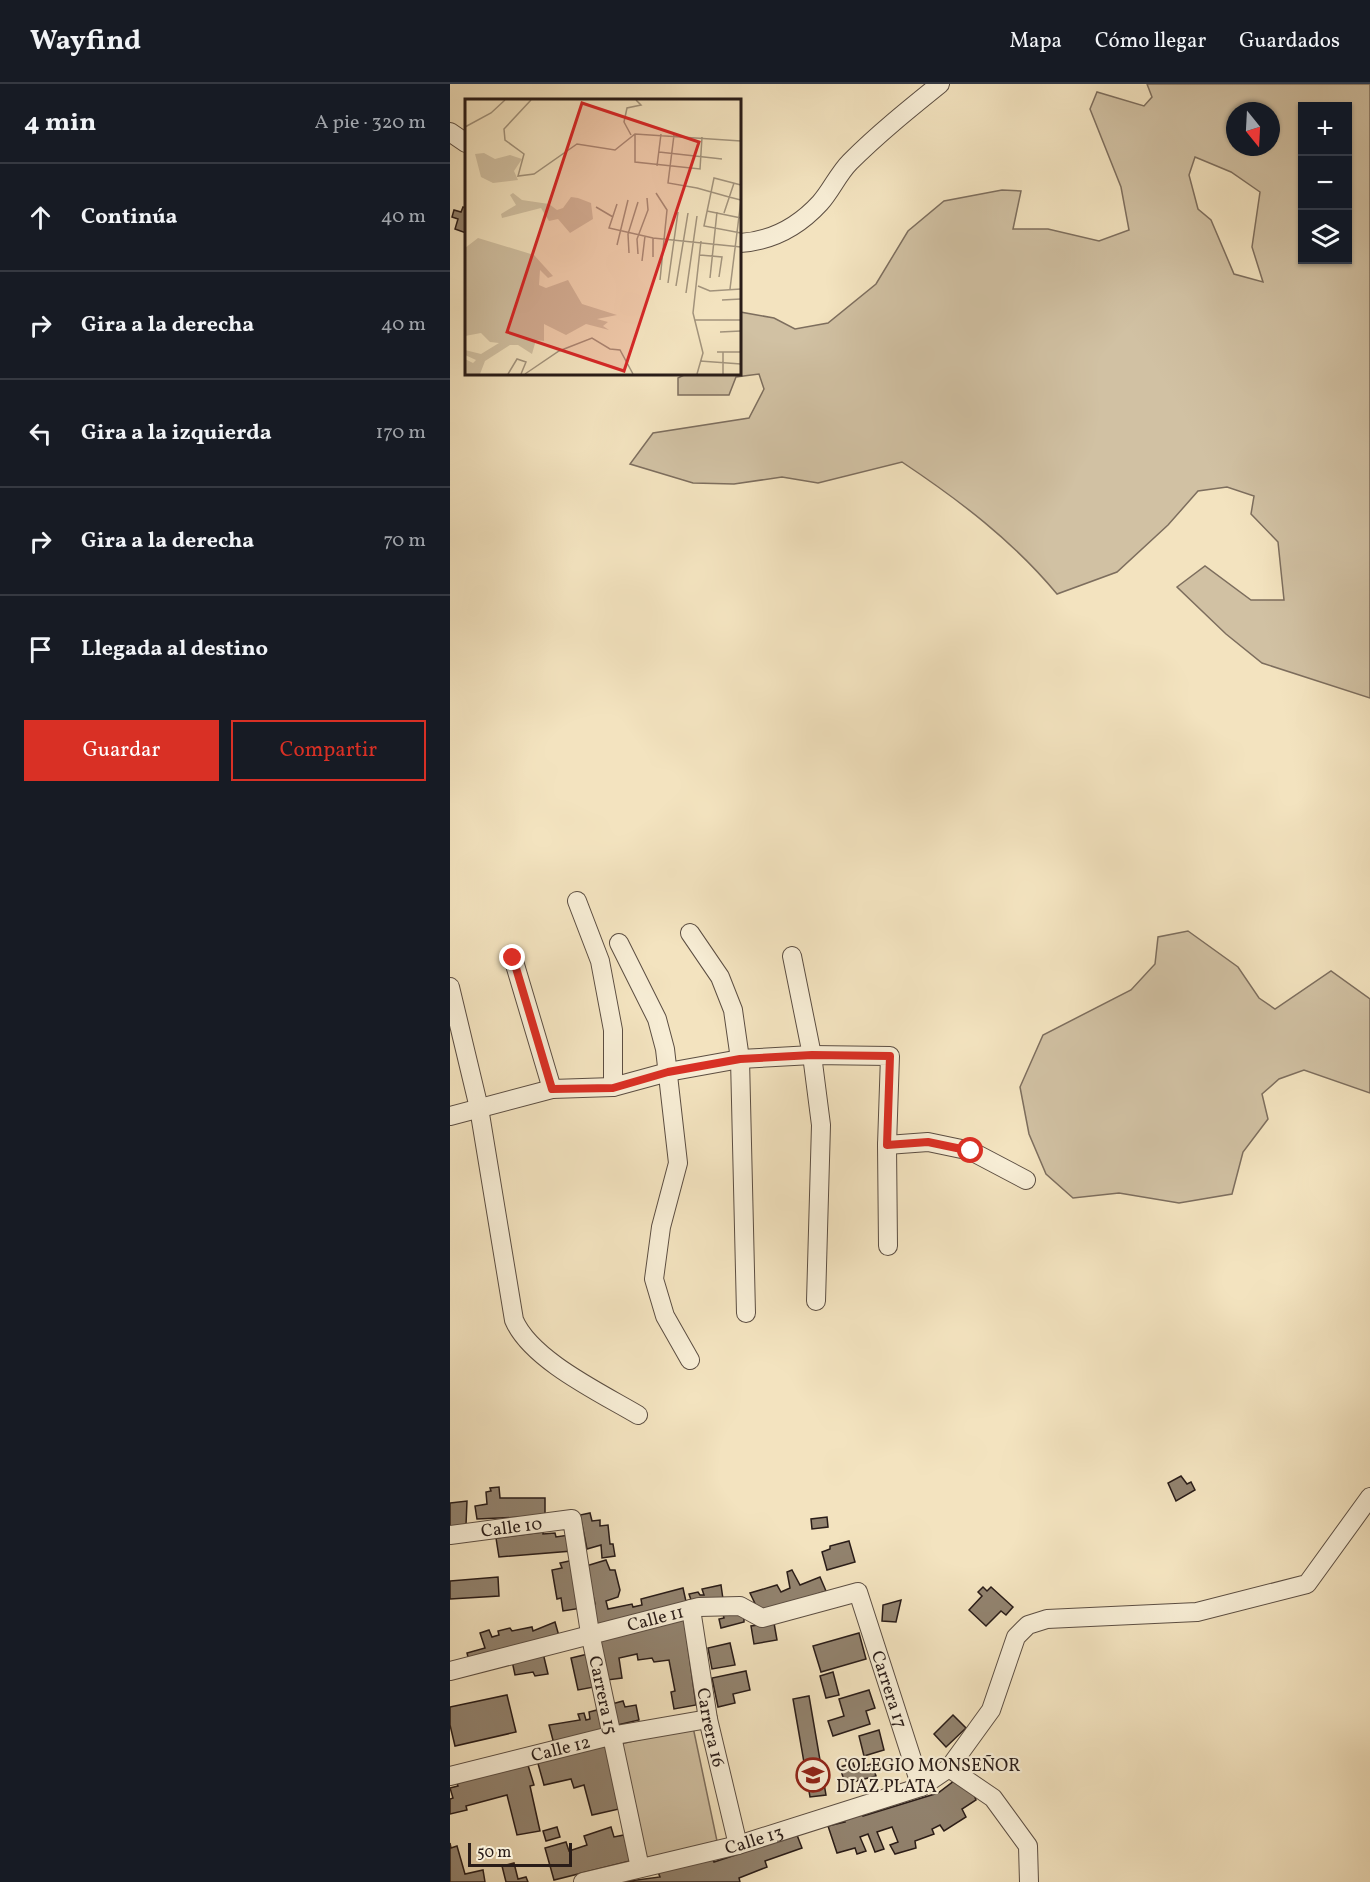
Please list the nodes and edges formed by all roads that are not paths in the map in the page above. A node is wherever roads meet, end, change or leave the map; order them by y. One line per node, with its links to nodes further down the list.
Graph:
1 (940, 84): 4 (street)
2 (450, 132): 3 (street)
3 (465, 142)
4 (741, 243)
5 (577, 901): 14 (street)
6 (690, 933): 12 (street)
7 (619, 944): 13 (street)
8 (792, 956): 11 (street)
9 (513, 958): 15 (street)
10 (450, 987): 16 (street)
11 (812, 1055): 12 (street); 18 (street); 21 (street)
12 (740, 1059): 13 (street); 22 (street)
13 (668, 1072): 14 (street); 23 (street)
14 (613, 1088): 15 (street)
15 (552, 1089): 16 (street)
16 (479, 1108): 17 (street); 24 (street)
17 (450, 1116)
18 (887, 1145): 19 (street); 20 (street)
19 (1026, 1180)
20 (888, 1246)
21 (816, 1301)
22 (746, 1313)
23 (690, 1360)
24 (638, 1415)
25 (1370, 1497): 34 (street, Calle 13)
26 (572, 1519): 27 (street, Calle 10); 30 (street, Carrera 15)
27 (450, 1534)
28 (858, 1592): 29 (street, Calle 11); 36 (street, Carrera 17)
29 (691, 1609): 30 (street, Calle 11); 32 (street, Carrera 16)
30 (590, 1633): 31 (street, Calle 11); 33 (street, Carrera 15)
31 (450, 1671)
32 (708, 1719): 33 (street, Calle 12); 37 (street, Carrera 16)
33 (610, 1736): 35 (street, Calle 12); 38 (street, Carrera 15)
34 (949, 1768): 36 (street, Calle 13); 40 (street)
35 (450, 1776)
36 (921, 1787): 37 (street, Calle 13)
37 (738, 1845): 38 (street, Calle 13)
38 (640, 1868): 39 (street, Calle 13)
39 (583, 1882)
40 (1029, 1882)

